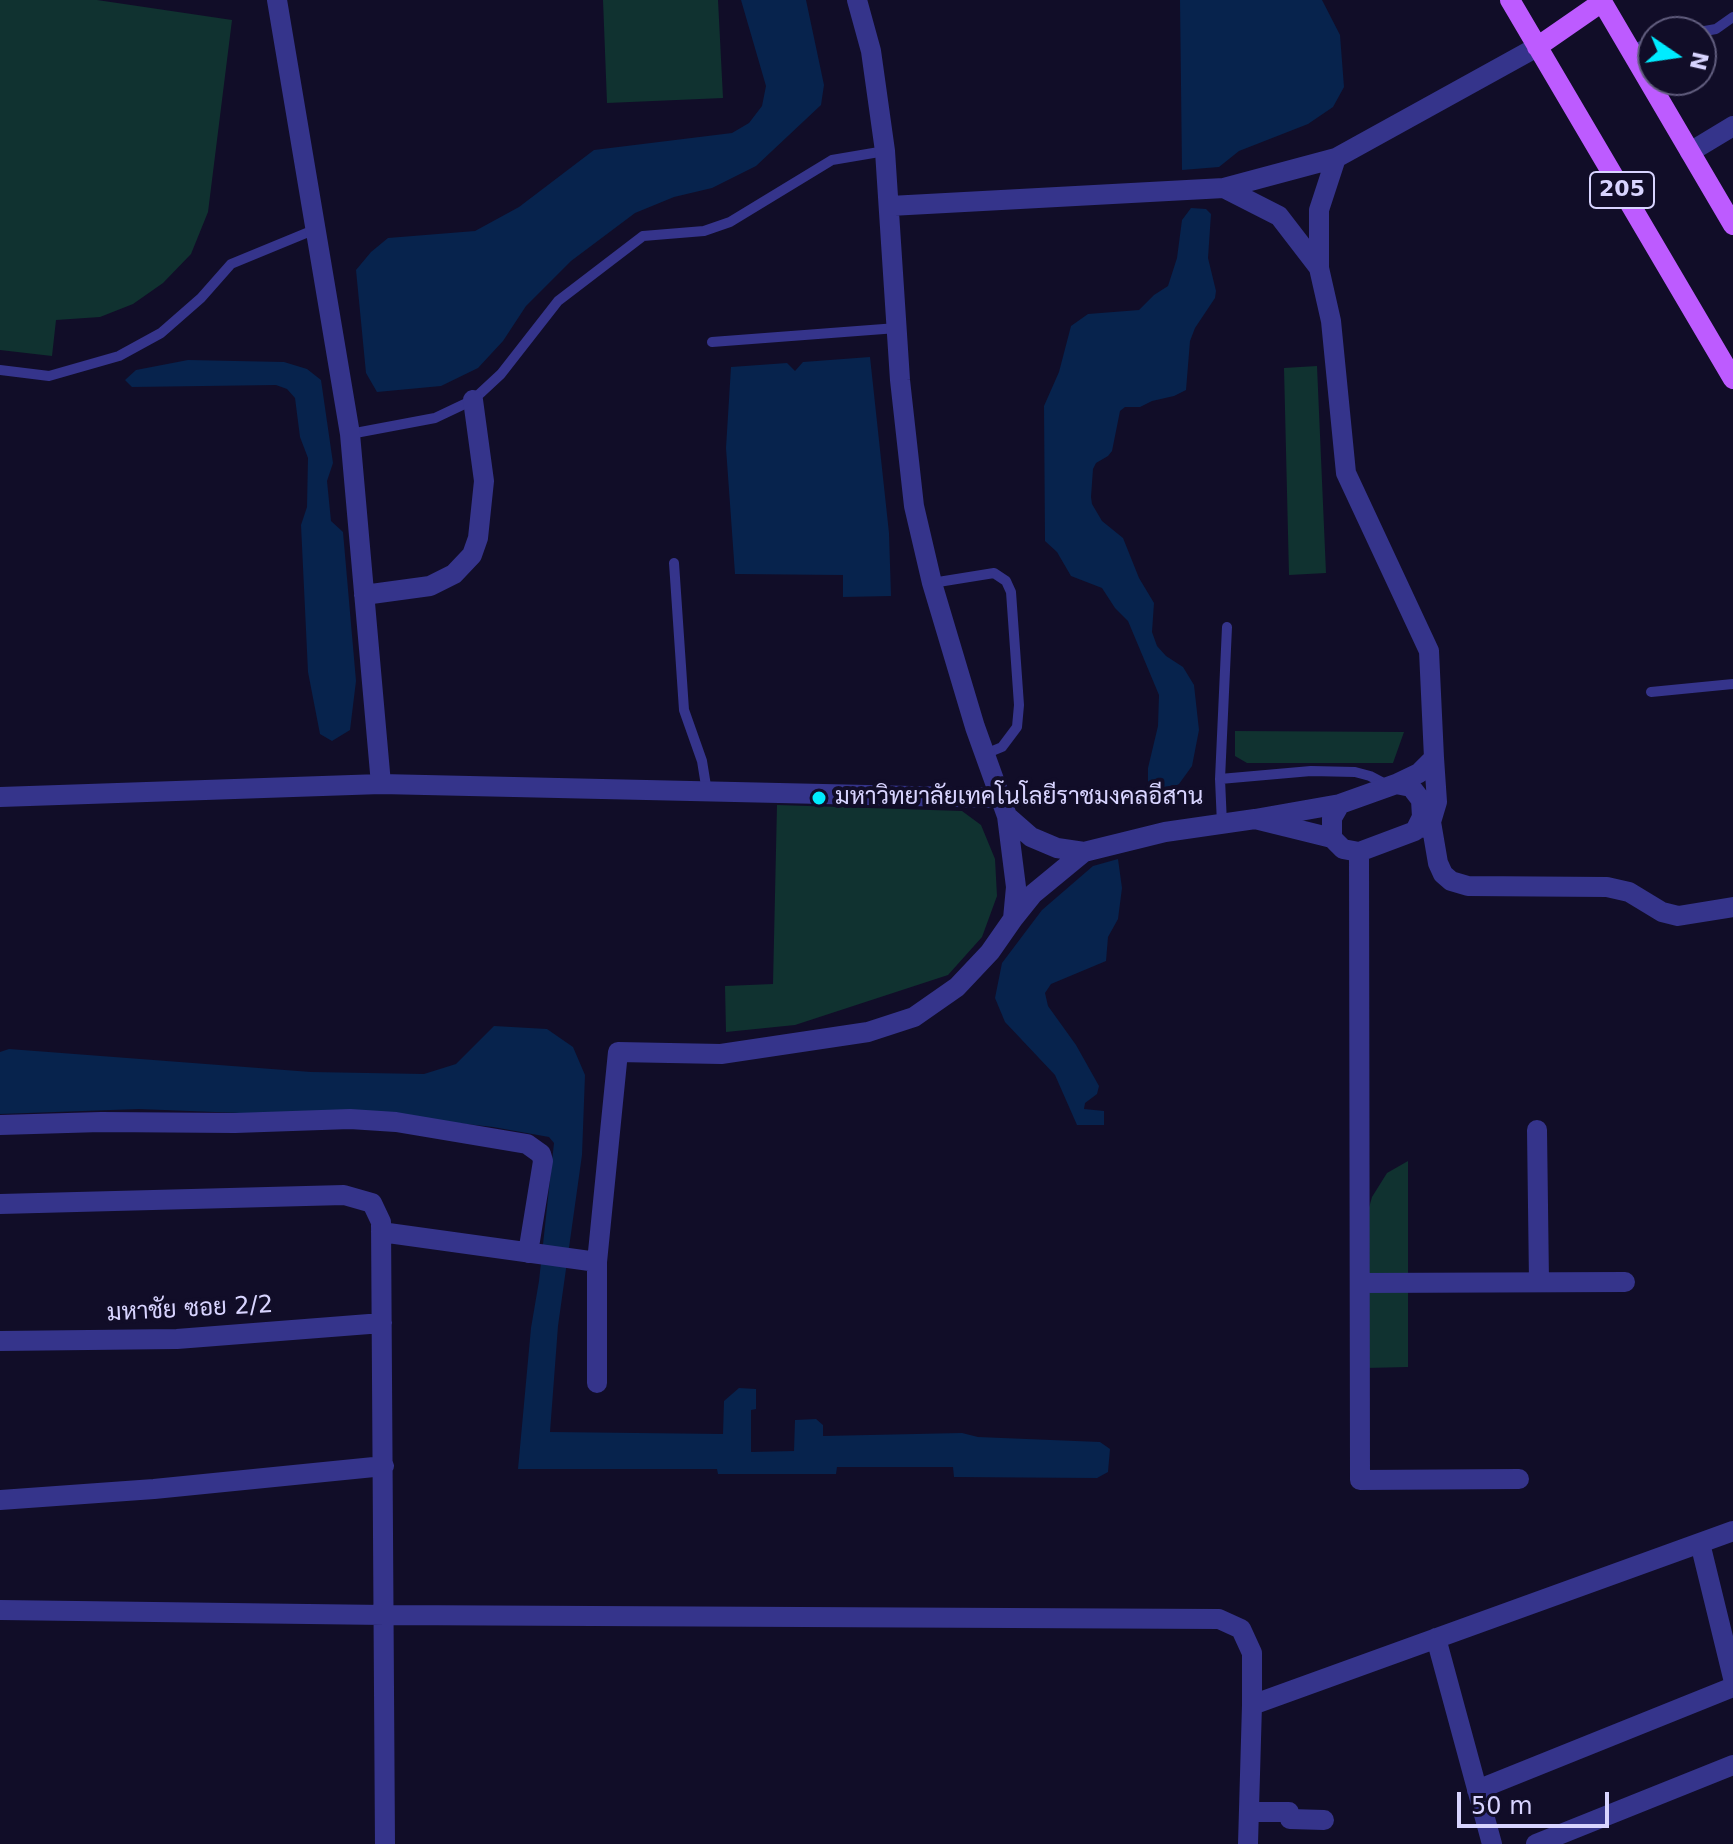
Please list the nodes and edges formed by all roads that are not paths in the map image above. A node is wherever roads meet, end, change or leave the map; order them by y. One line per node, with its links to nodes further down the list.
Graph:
1 (277, 0): 15 (street)
2 (857, 0): 9 (street)
3 (1510, 0): 5 (main road, 205)
4 (1602, 1): 5 (main road); 7 (main road)
5 (1537, 47): 11 (street); 20 (main road, 205)
6 (1637, 47): 7 (lane)
7 (1630, 49): 10 (main road)
8 (1733, 126): 10 (street)
9 (885, 151): 13 (street); 21 (lane)
10 (1690, 152): 14 (main road)
11 (1336, 158): 12 (street); 16 (street)
12 (1224, 188): 13 (street); 16 (street)
13 (890, 206): 17 (street)
14 (1733, 225)
15 (316, 229): 19 (lane); 22 (street)
16 (1319, 268): 30 (street)
17 (897, 328): 18 (lane); 24 (street)
18 (712, 342)
19 (0, 370)
20 (1733, 379)
21 (473, 400): 22 (lane); 25 (street)
22 (350, 434): 25 (street)
23 (674, 563): 34 (lane)
24 (932, 583): 29 (street); 29 (lane)
25 (364, 595): 32 (street)
26 (1227, 627): 31 (lane)
27 (1733, 684): 28 (lane)
28 (1651, 692)
29 (985, 754): 37 (street)
30 (1434, 758): 33 (street); 40 (street)
31 (1220, 779): 33 (lane); 39 (lane)
32 (381, 784): 34 (street); 35 (street)
33 (1392, 785): 36 (street); 40 (street)
34 (707, 792): 37 (street)
35 (0, 797)
36 (1340, 804): 38 (street); 41 (street)
37 (1004, 807): 42 (street); 45 (street)
38 (1255, 819): 39 (street); 41 (street)
39 (1222, 824): 42 (street)
40 (1423, 827): 43 (street); 44 (street)
41 (1332, 838): 43 (street)
42 (1084, 852): 45 (street)
43 (1359, 852): 54 (street)
44 (1733, 907)
45 (1013, 919): 51 (street)
46 (0, 1125): 50 (street)
47 (1537, 1130): 52 (street)
48 (0, 1204): 49 (street)
49 (381, 1232): 50 (street); 55 (street)
50 (529, 1254): 51 (street)
51 (597, 1262): 57 (street)
52 (1539, 1282): 53 (street); 54 (street)
53 (1625, 1282)
54 (1360, 1283): 59 (street)
55 (382, 1323): 56 (street, มหาชัย ซอย 2/2); 58 (street)
56 (0, 1341)
57 (597, 1383)
58 (384, 1466): 60 (street); 64 (street)
59 (1519, 1479)
60 (0, 1500)
61 (1733, 1531): 62 (street)
62 (1700, 1543): 65 (street); 66 (street)
63 (0, 1610): 64 (street)
64 (385, 1615): 68 (street); 73 (street)
65 (1436, 1638): 68 (street); 70 (street)
66 (1733, 1678)
67 (1733, 1687): 70 (street)
68 (1252, 1705): 71 (street)
69 (1733, 1765): 76 (street)
70 (1477, 1790): 75 (street)
71 (1249, 1812): 72 (street); 74 (street)
72 (1324, 1820)
73 (385, 1844)
74 (1248, 1844)
75 (1492, 1844)
76 (1536, 1844)

